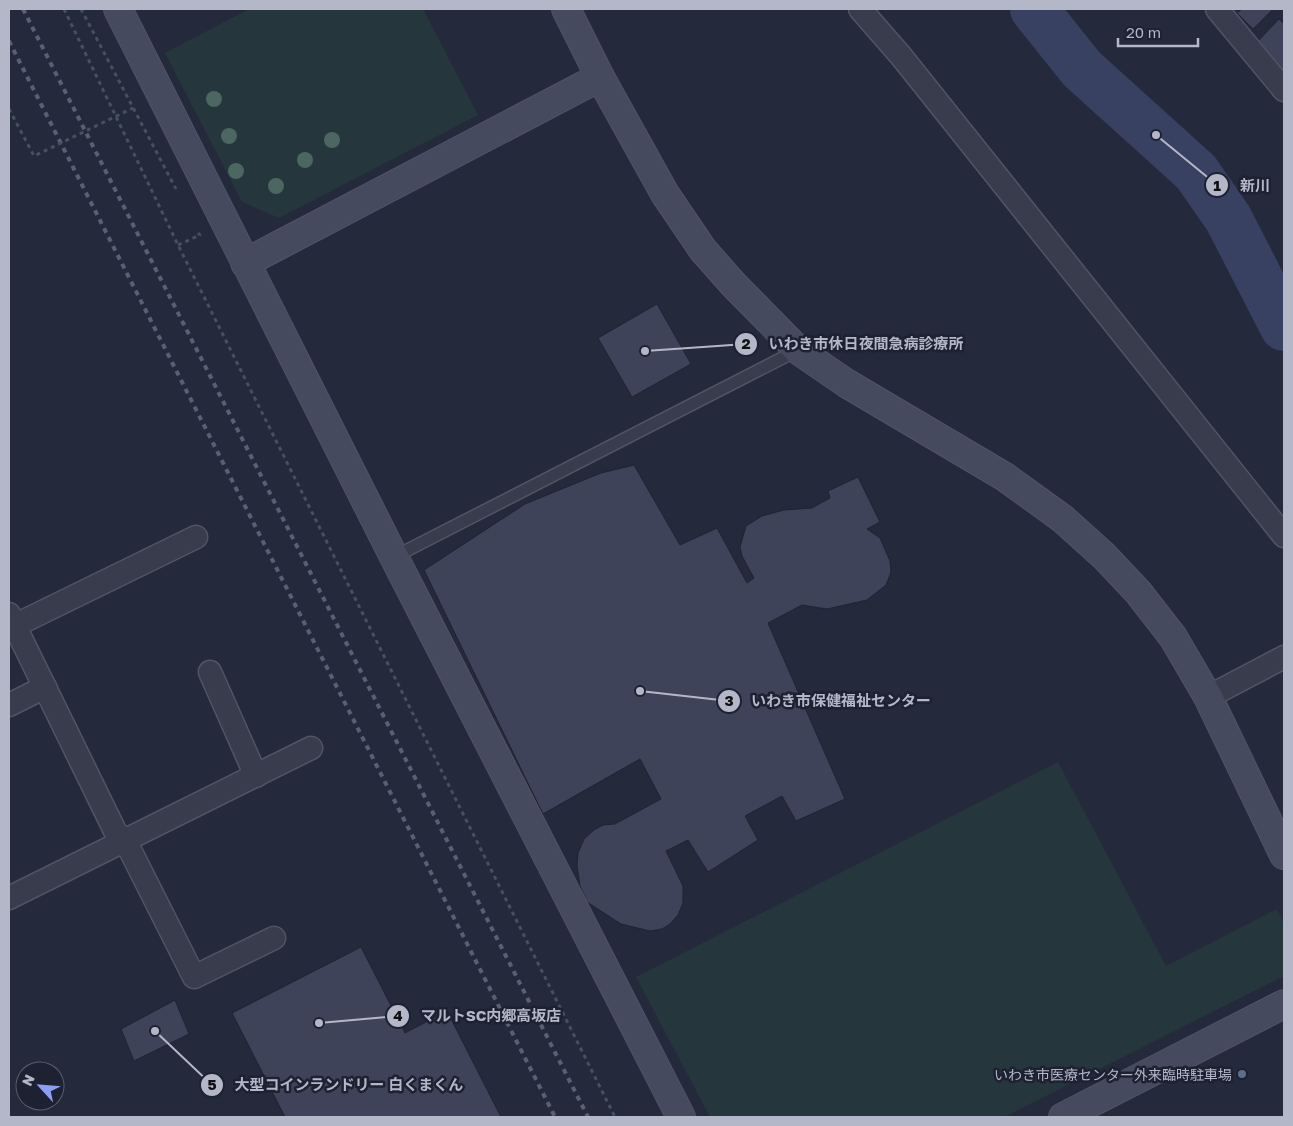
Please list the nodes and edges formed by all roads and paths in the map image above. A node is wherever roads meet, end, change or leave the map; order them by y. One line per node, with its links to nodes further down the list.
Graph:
1 (64, 9): 13 (path)
2 (80, 9): 9 (path)
3 (118, 9): 14 (street)
4 (566, 9): 7 (street)
5 (860, 9): 16 (street)
6 (1217, 9): 8 (street)
7 (600, 77): 14 (street); 15 (street)
8 (1284, 90)
9 (133, 108): 10 (path, bridge); 11 (path)
10 (9, 109)
11 (178, 193)
12 (195, 227): 13 (path)
13 (178, 245): 32 (path)
14 (245, 263): 18 (street)
15 (798, 350): 18 (lane); 23 (street)
16 (1284, 536)
17 (196, 537): 19 (street)
18 (394, 557): 33 (street)
19 (12, 620): 22 (street)
20 (1284, 657): 23 (street)
21 (210, 672): 26 (street)
22 (45, 687): 24 (street); 27 (street)
23 (1208, 697): 28 (street)
24 (9, 705)
25 (311, 748): 26 (street)
26 (256, 776): 27 (street)
27 (125, 840): 29 (street); 30 (street)
28 (1284, 854)
29 (9, 898)
30 (274, 938)
31 (1284, 1004): 34 (street)
32 (615, 1117)
33 (681, 1117)
34 (1063, 1117)

